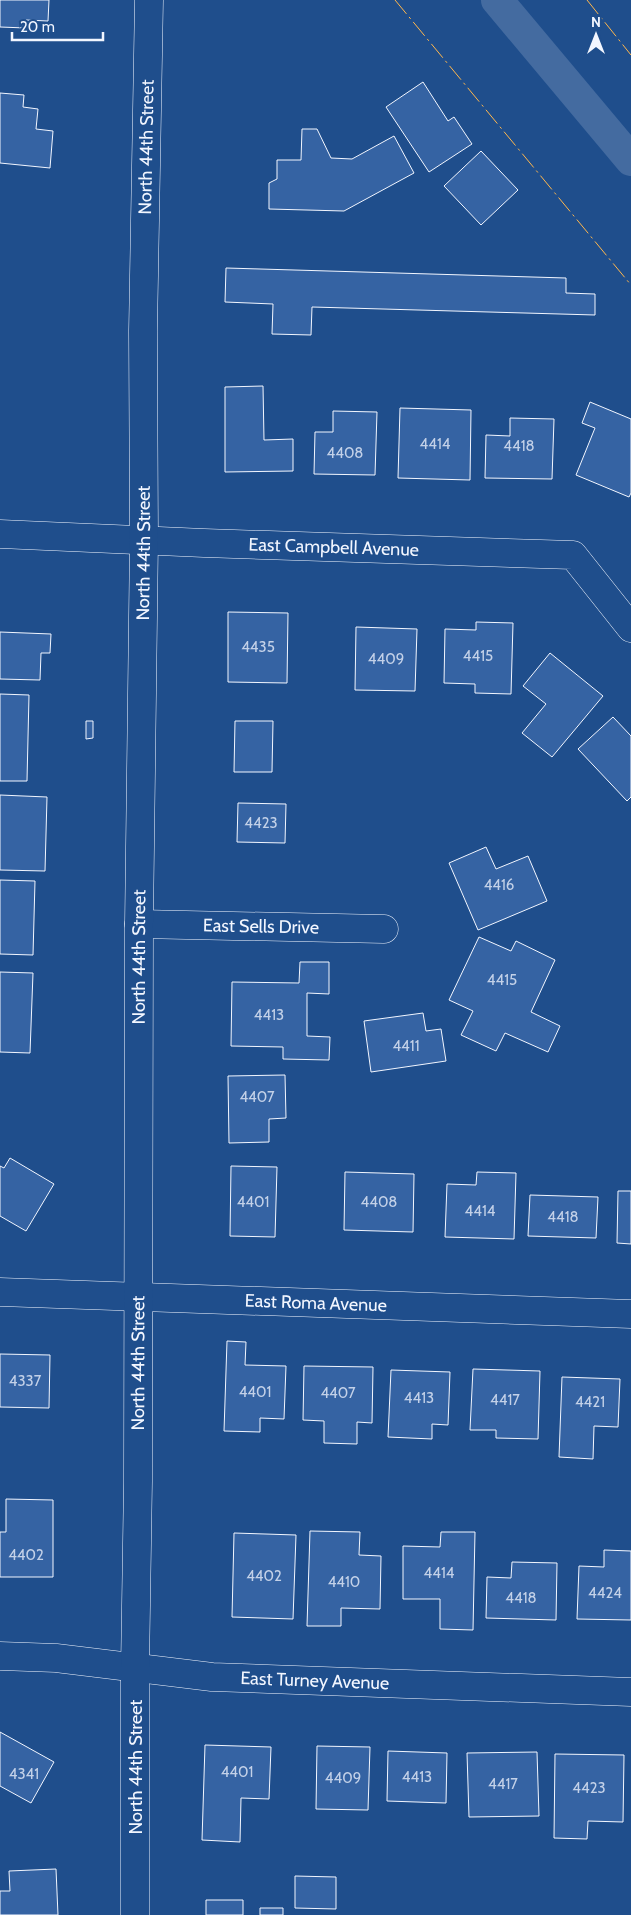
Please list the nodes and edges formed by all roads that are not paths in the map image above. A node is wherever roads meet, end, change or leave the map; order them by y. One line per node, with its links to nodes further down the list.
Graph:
1 (148, 0): 3 (street, North 44th Street)
2 (0, 534): 3 (street, East Campbell Avenue)
3 (144, 540): 4 (street, East Campbell Avenue); 5 (street, North 44th Street)
4 (631, 628)
5 (139, 924): 6 (street, East Sells Drive); 8 (street, North 44th Street)
6 (384, 928)
7 (0, 1292): 8 (street, East Roma Avenue)
8 (138, 1296): 9 (street, East Roma Avenue); 11 (street, North 44th Street)
9 (631, 1314)
10 (0, 1656): 11 (street, East Turney Avenue)
11 (135, 1668): 12 (street, East Turney Avenue); 13 (street, North 44th Street)
12 (631, 1692)
13 (135, 1915)

